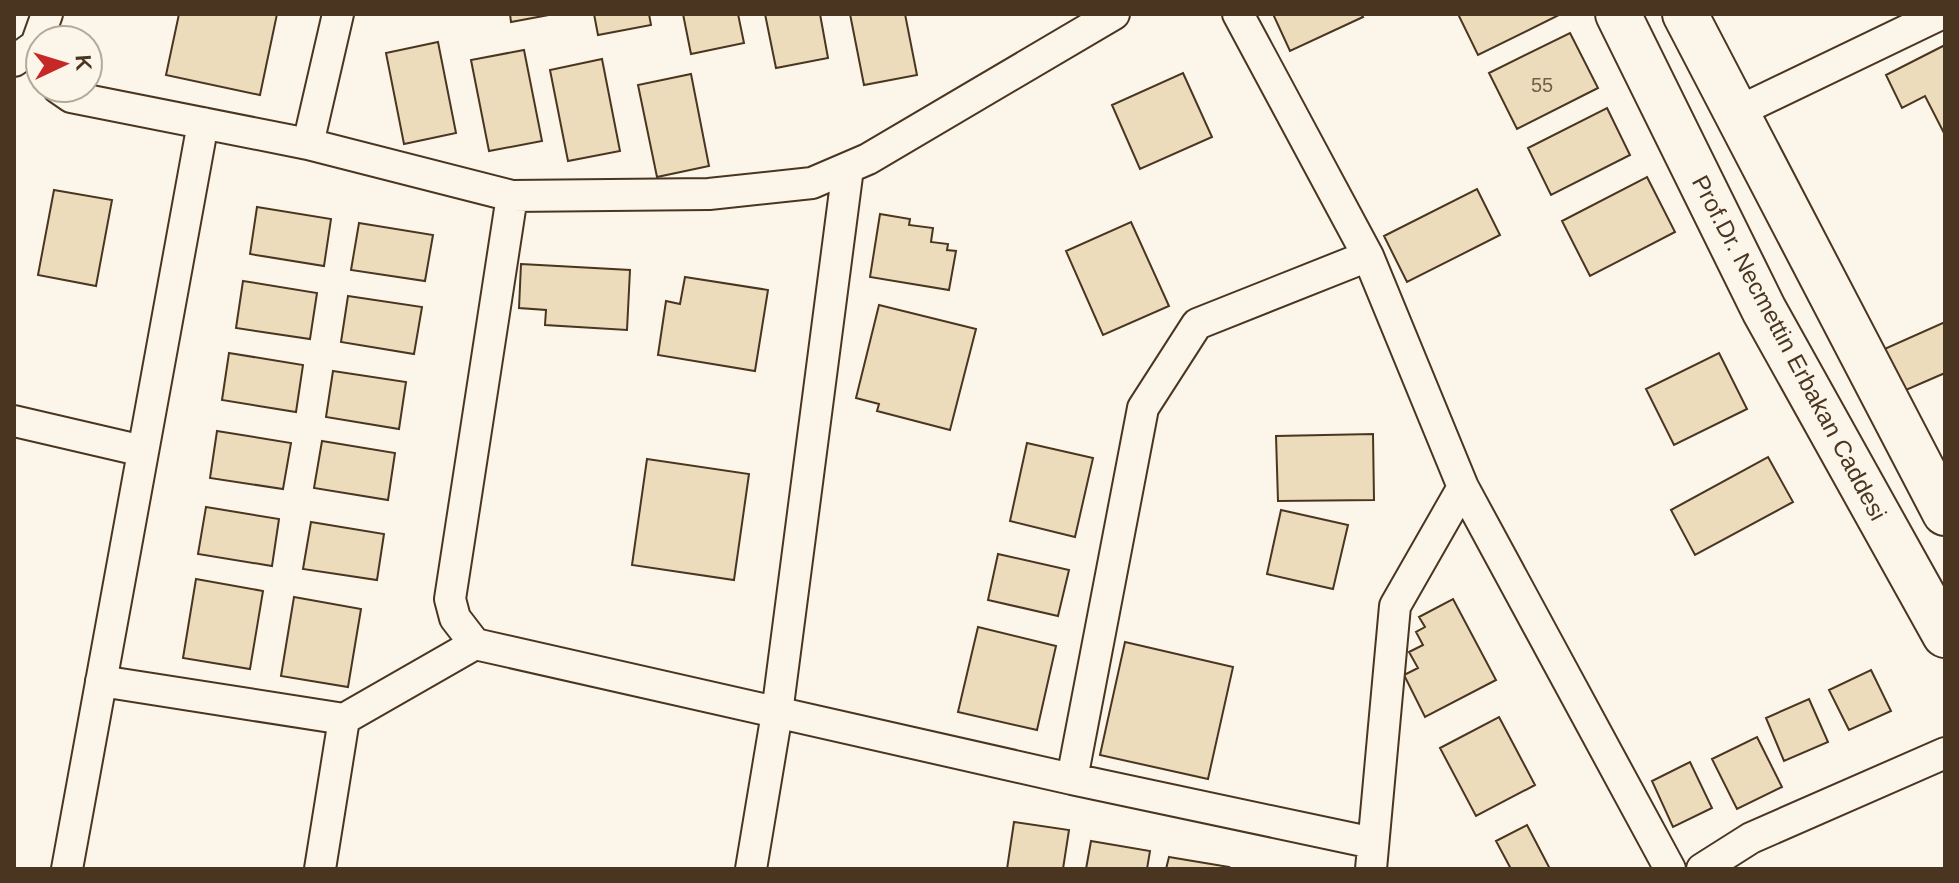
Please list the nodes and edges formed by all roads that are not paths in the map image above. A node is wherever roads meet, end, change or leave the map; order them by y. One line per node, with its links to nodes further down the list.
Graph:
1 (338, 14): 10 (street)
2 (1114, 14): 11 (street)
3 (1238, 14): 13 (street)
4 (1618, 14): 18 (main road, Prof.Dr. Necmettin Erbakan Caddesi)
5 (1685, 14): 8 (main road)
6 (1941, 14): 8 (street)
7 (104, 104): 9 (street)
8 (1737, 112): 17 (main road)
9 (203, 123): 10 (street); 15 (street)
10 (308, 144): 12 (street)
11 (848, 168): 12 (street); 21 (street)
12 (512, 196): 19 (street)
13 (1368, 256): 16 (street); 24 (street)
14 (14, 421): 15 (street)
15 (143, 451): 20 (street)
16 (1463, 487): 25 (street); 29 (street)
17 (1945, 513)
18 (1945, 635)
19 (475, 644): 21 (street); 22 (street)
20 (101, 681): 22 (street); 26 (street)
21 (777, 713): 24 (street); 28 (street)
22 (344, 719): 27 (street)
23 (1945, 753): 30 (street)
24 (1072, 779): 25 (street)
25 (1372, 856)
26 (67, 869)
27 (320, 869)
28 (751, 869)
29 (1670, 869)
30 (1702, 869)

